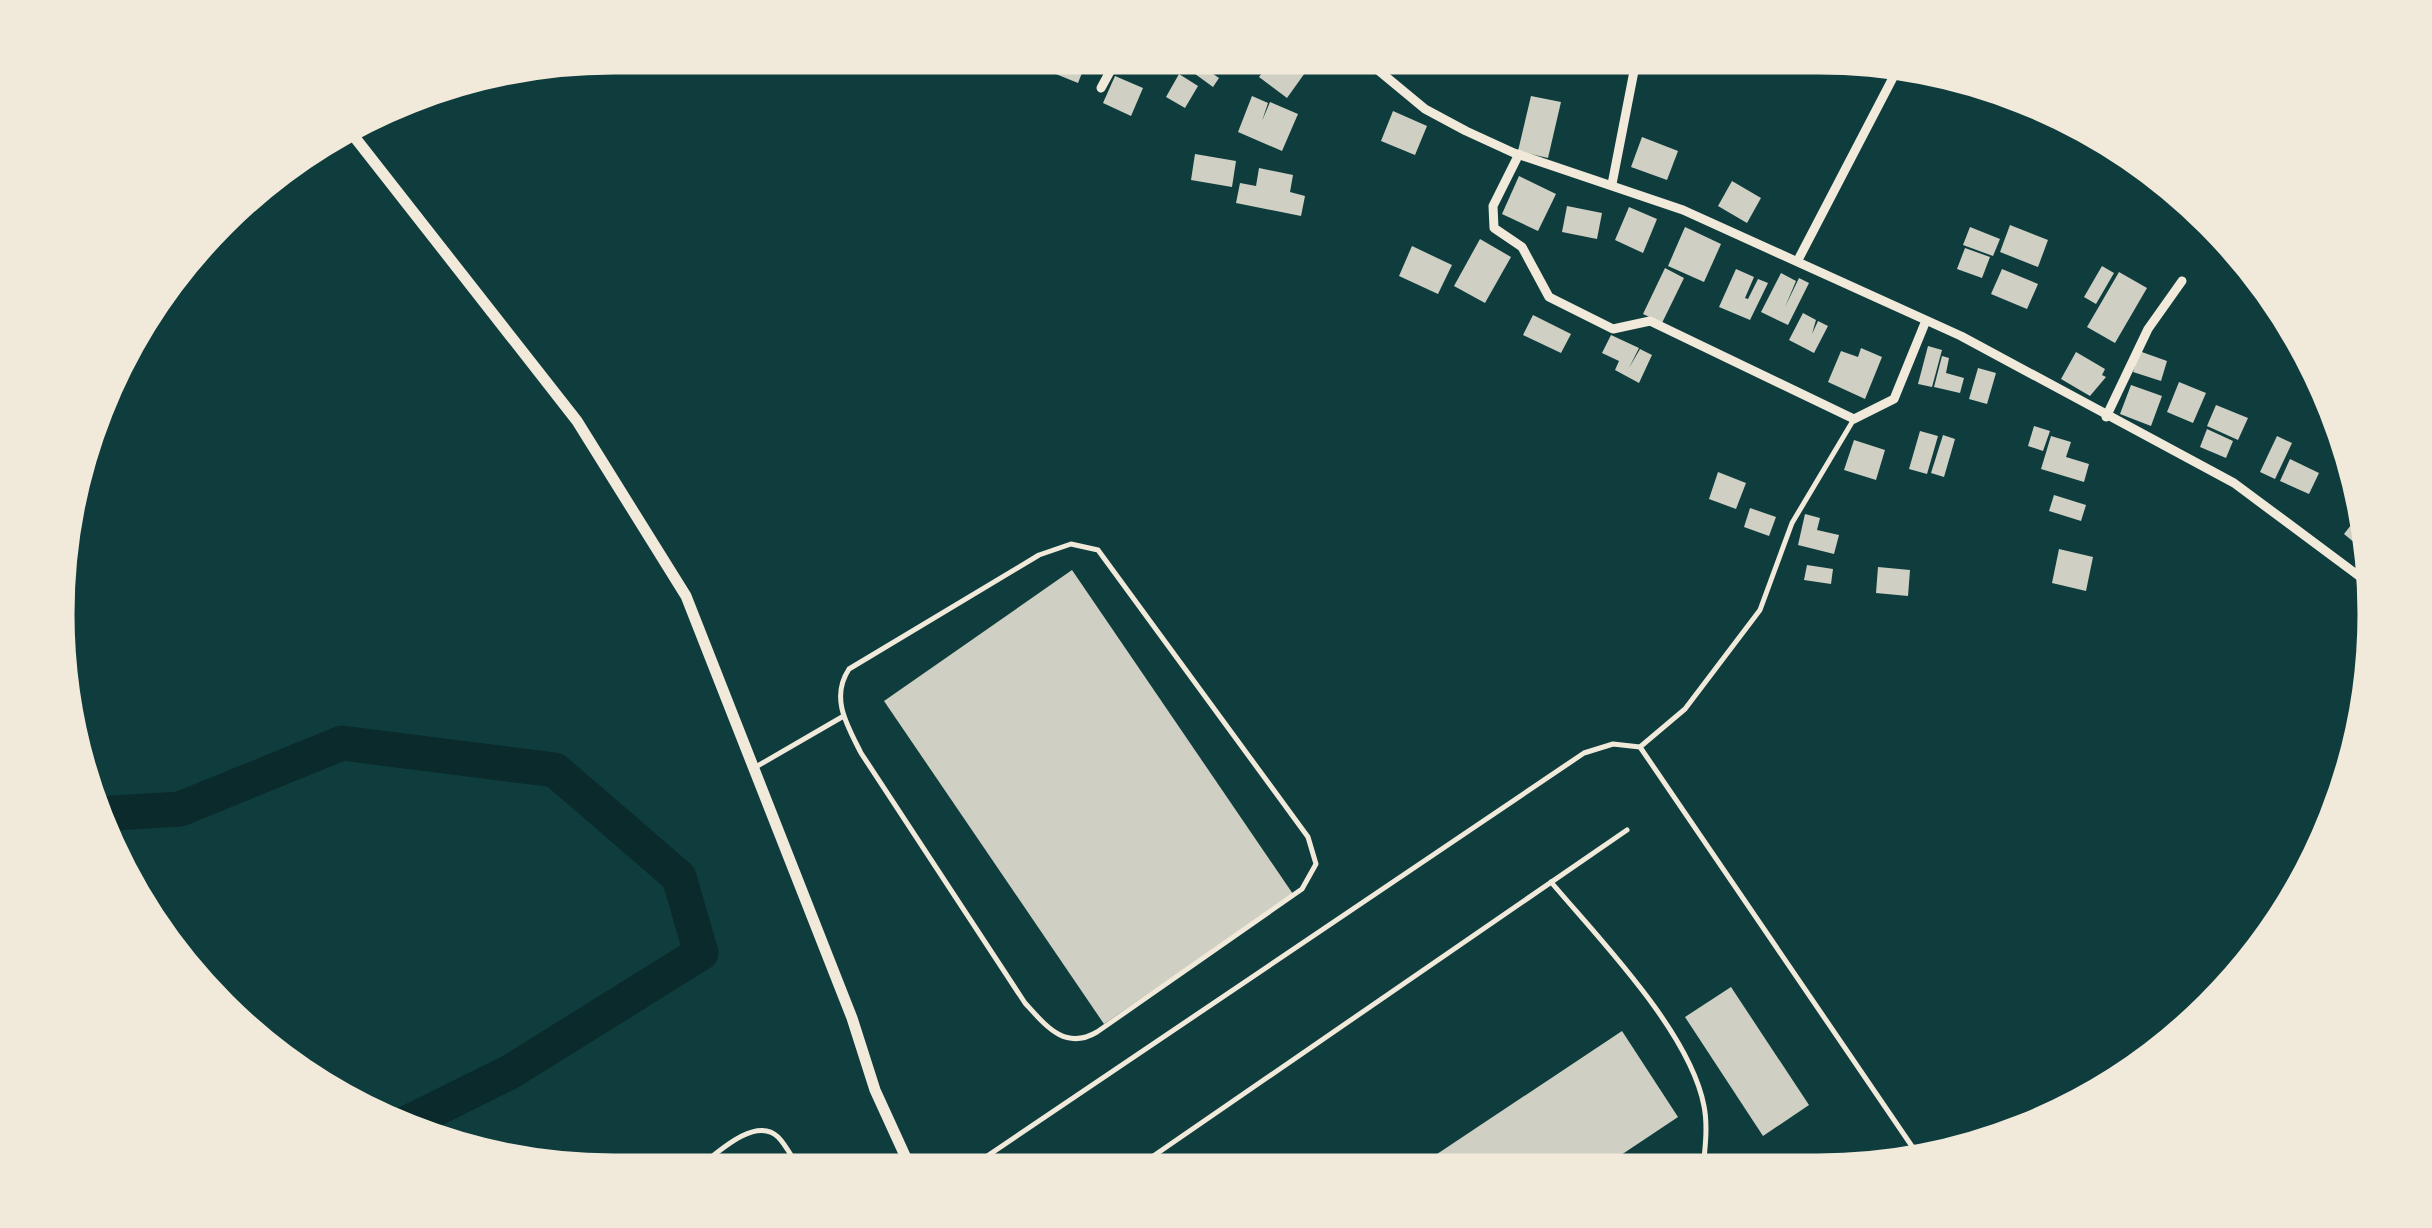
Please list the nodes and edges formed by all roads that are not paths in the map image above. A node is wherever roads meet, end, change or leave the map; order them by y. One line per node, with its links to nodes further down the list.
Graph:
1 (1110, 72): 5 (street)
2 (1380, 72): 7 (street)
3 (1633, 72): 8 (street)
4 (1893, 78): 9 (street)
5 (1101, 88)
6 (356, 138): 17 (street)
7 (1519, 154): 8 (street); 13 (street)
8 (1612, 184): 9 (street)
9 (1798, 260): 11 (street)
10 (2182, 281): 12 (street)
11 (1925, 323): 12 (street); 13 (street)
12 (2106, 417): 14 (street)
13 (1854, 419): 16 (lane)
14 (2358, 575)
15 (842, 717): 15 (lane); 17 (lane)
16 (1640, 747): 20 (lane); 24 (lane)
17 (752, 769): 23 (street)
18 (1627, 830): 19 (lane)
19 (1551, 882): 25 (lane); 26 (lane)
20 (1912, 1147)
21 (715, 1156): 22 (lane)
22 (790, 1156)
23 (905, 1156)
24 (988, 1156)
25 (1153, 1156)
26 (1703, 1156)

